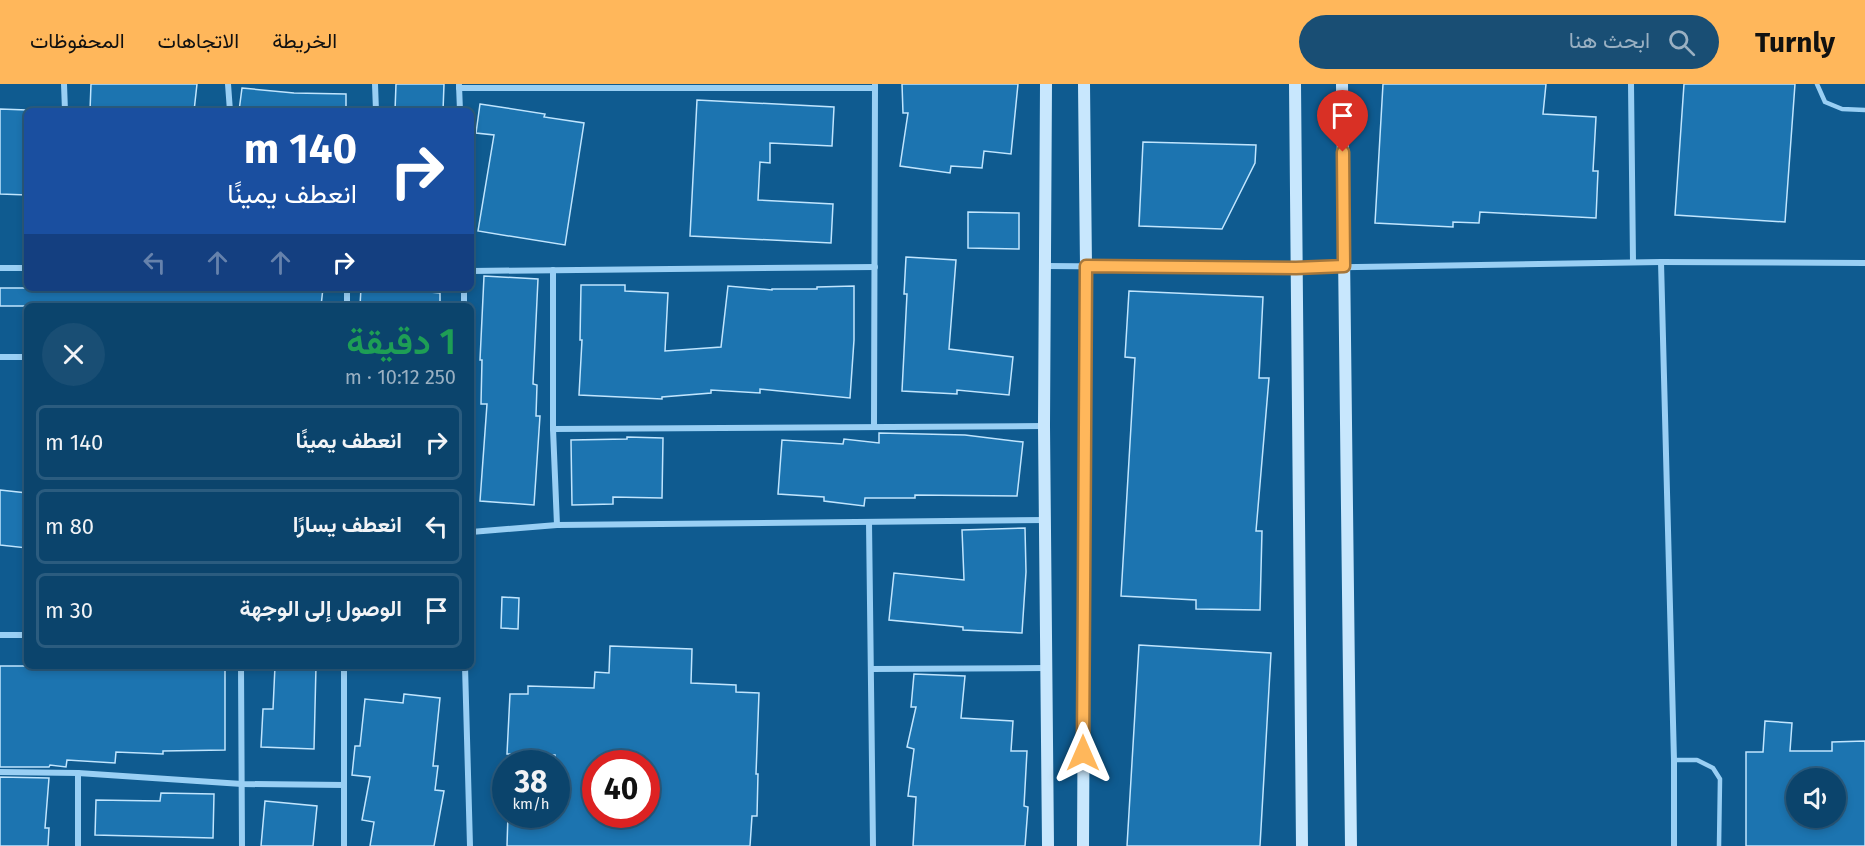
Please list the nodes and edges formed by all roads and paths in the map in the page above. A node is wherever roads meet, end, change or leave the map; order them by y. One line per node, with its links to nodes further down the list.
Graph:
1 (64, 84): 13 (street)
2 (228, 84): 14 (street)
3 (375, 84): 15 (street)
4 (1046, 84): 21 (street)
5 (1084, 84): 22 (street)
6 (1295, 84): 27 (street)
7 (1342, 84): 23 (street)
8 (1631, 84): 18 (street)
9 (1816, 84): 17 (lane)
10 (459, 86): 11 (street); 16 (street)
11 (564, 86): 12 (street)
12 (875, 86): 24 (street)
13 (65, 108)
14 (230, 108)
15 (376, 108)
16 (460, 108)
17 (1865, 110)
18 (1633, 262): 19 (street); 23 (street)
19 (1661, 262): 20 (street); 46 (street)
20 (1865, 262)
21 (1045, 266): 22 (street); 32 (street)
22 (1086, 266): 27 (street); 57 (street)
23 (1344, 266): 27 (street); 59 (street)
24 (875, 267): 28 (street); 33 (street)
25 (0, 268): 26 (street)
26 (24, 268)
27 (1296, 268): 58 (street)
28 (553, 270): 29 (street); 34 (street)
29 (474, 271)
30 (0, 357): 31 (street)
31 (24, 357)
32 (1044, 426): 33 (street); 35 (street)
33 (874, 427): 34 (street)
34 (552, 429): 37 (street)
35 (1045, 519): 36 (street); 41 (street)
36 (869, 522): 37 (street); 45 (street)
37 (557, 525): 38 (street)
38 (474, 532)
39 (0, 635): 40 (street)
40 (24, 635)
41 (1046, 668): 45 (street); 56 (street)
42 (241, 669): 49 (street)
43 (344, 669): 50 (street)
44 (465, 669): 54 (street)
45 (871, 669): 55 (street)
46 (1674, 760): 60 (street); 61 (lane)
47 (0, 772): 48 (street)
48 (78, 773): 49 (street); 51 (street)
49 (242, 784): 50 (street); 52 (street)
50 (344, 784): 53 (street)
51 (78, 846)
52 (242, 846)
53 (344, 846)
54 (470, 846)
55 (873, 846)
56 (1048, 846)
57 (1083, 846)
58 (1302, 846)
59 (1351, 846)
60 (1674, 846)
61 (1719, 846)

